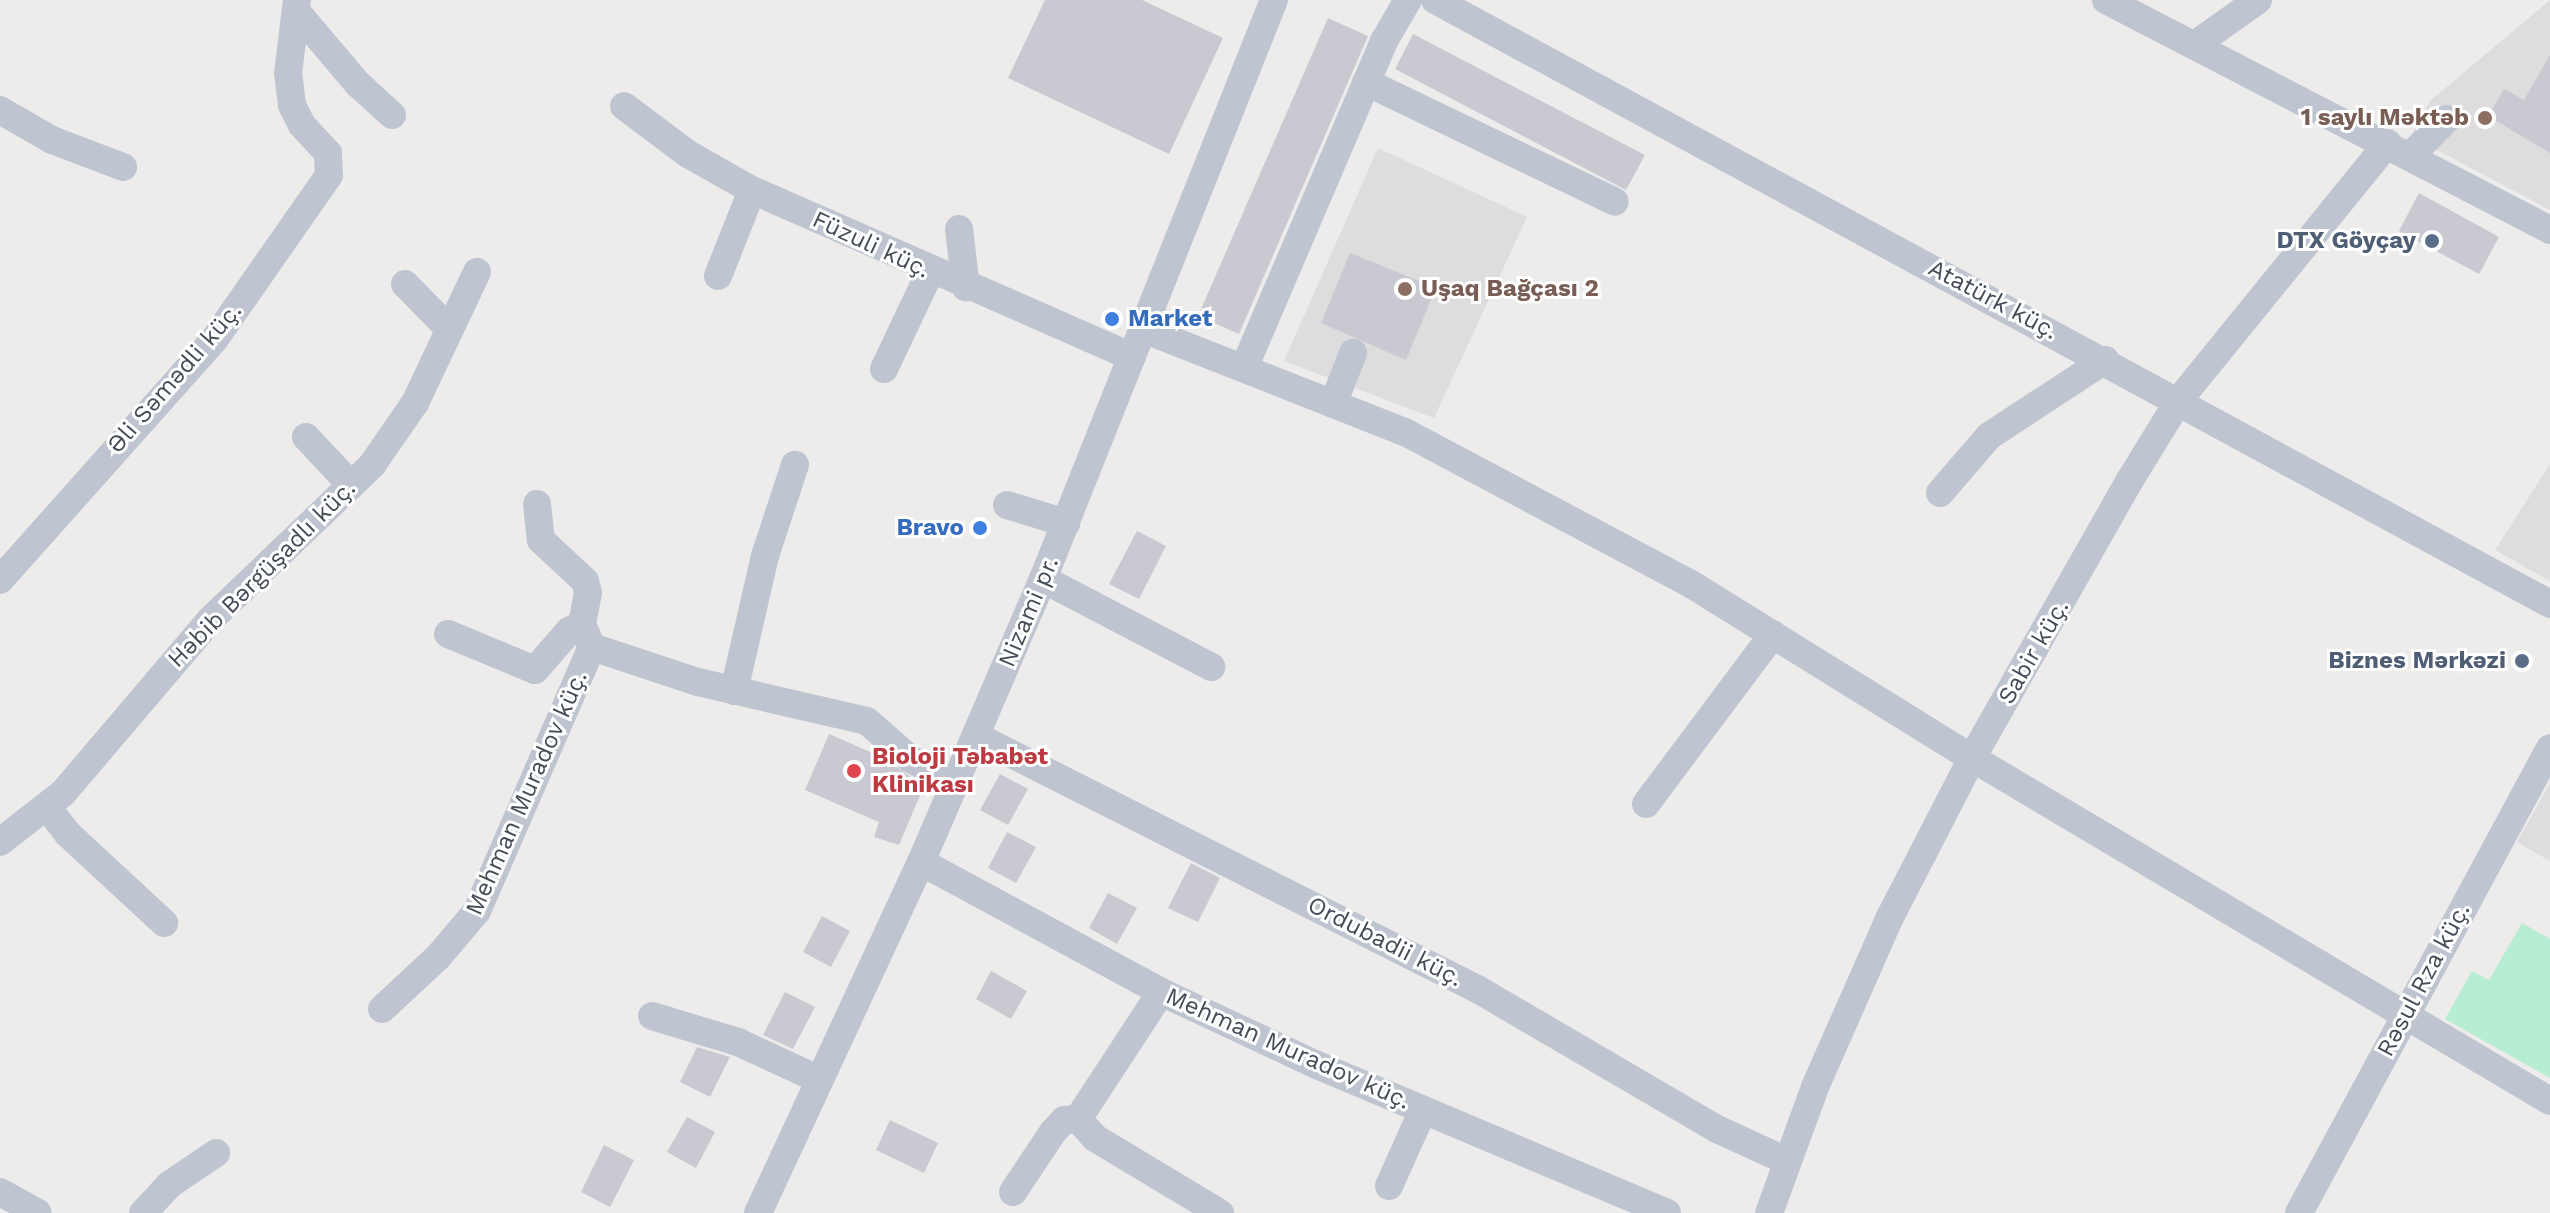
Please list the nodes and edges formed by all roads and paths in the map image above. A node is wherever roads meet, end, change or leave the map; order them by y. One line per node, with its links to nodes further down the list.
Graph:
1 (1274, 0): 25 (street, Nizami pr.)
2 (1408, 0): 8 (street)
3 (1435, 0): 28 (street, Atatürk küç.)
4 (2106, 0): 7 (street)
5 (2258, 0): 7 (street)
6 (297, 5): 11 (street); 41 (street, Əli Səmədli küç.)
7 (2196, 44): 13 (street)
8 (1366, 82): 16 (street); 29 (street)
9 (624, 106): 15 (street, Füzuli küç.)
10 (0, 110): 14 (street)
11 (392, 115)
12 (2447, 119): 13 (street, Sabir küç.)
13 (2399, 149): 18 (street); 31 (street, Sabir küç.)
14 (123, 167)
15 (752, 190): 20 (street, Füzuli küç.); 21 (street)
16 (1615, 202)
17 (959, 229): 23 (street)
18 (2550, 230)
19 (477, 272): 24 (street, Həbib Bərgüşadlı küç.)
20 (930, 272): 23 (street, Füzuli küç.); 30 (street)
21 (718, 276)
22 (405, 284): 24 (street)
23 (966, 288): 27 (street, Füzuli küç.)
24 (449, 329): 35 (street, Həbib Bərgüşadlı küç.)
25 (1143, 329): 27 (street, Nizami pr.); 29 (street)
26 (1353, 353): 32 (street)
27 (1132, 357): 39 (street, Nizami pr.)
28 (2105, 360): 31 (street, Atatürk küç.); 36 (street)
29 (1244, 368): 32 (street)
30 (884, 369)
31 (2179, 400): 42 (street, Atatürk küç.); 50 (street, Sabir küç.)
32 (1333, 404): 44 (street)
33 (306, 437): 35 (street)
34 (795, 465): 47 (street)
35 (351, 485): 53 (street, Həbib Bərgüşadlı küç.)
36 (1940, 493)
37 (537, 504): 45 (street)
38 (1007, 505): 39 (street)
39 (1066, 523): 40 (street, Nizami pr.)
40 (1043, 579): 46 (street); 48 (street, Nizami pr.)
41 (0, 580)
42 (2550, 604)
43 (448, 634): 45 (street)
44 (1773, 634): 50 (street); 52 (street)
45 (587, 636): 47 (street, Mehman Muradov küç.); 58 (street, Mehman Muradov küç.)
46 (1211, 667)
47 (734, 691): 51 (street, Mehman Muradov küç.)
48 (976, 736): 51 (street, Nizami pr.); 66 (street, Ordubadii küç.)
49 (2550, 748): 60 (street, Rəsul Rza küç.)
50 (1972, 758): 60 (street); 66 (street, Sabir küç.)
51 (954, 784): 55 (street, Nizami pr.)
52 (1646, 804)
53 (47, 807): 54 (street, Həbib Bərgüşadlı küç.); 56 (street)
54 (0, 842)
55 (921, 862): 57 (street, Mehman Muradov küç.); 61 (street, Nizami pr.)
56 (164, 923)
57 (1161, 992): 63 (street, Mehman Muradov küç.); 64 (street)
58 (382, 1009)
59 (652, 1016): 61 (street)
60 (2404, 1017): 62 (street); 76 (street, Rəsul Rza küç.)
61 (820, 1080): 72 (street, Nizami pr.)
62 (2550, 1101)
63 (1423, 1110): 67 (street); 74 (street, Mehman Muradov küç.)
64 (1078, 1119): 69 (street); 73 (street)
65 (216, 1153): 71 (street)
66 (1787, 1161): 75 (street, Sabir küç.)
67 (1389, 1186)
68 (0, 1192): 70 (street)
69 (1013, 1192)
70 (38, 1213)
71 (143, 1213)
72 (758, 1213)
73 (1220, 1213)
74 (1667, 1213)
75 (1769, 1213)
76 (2299, 1213)

